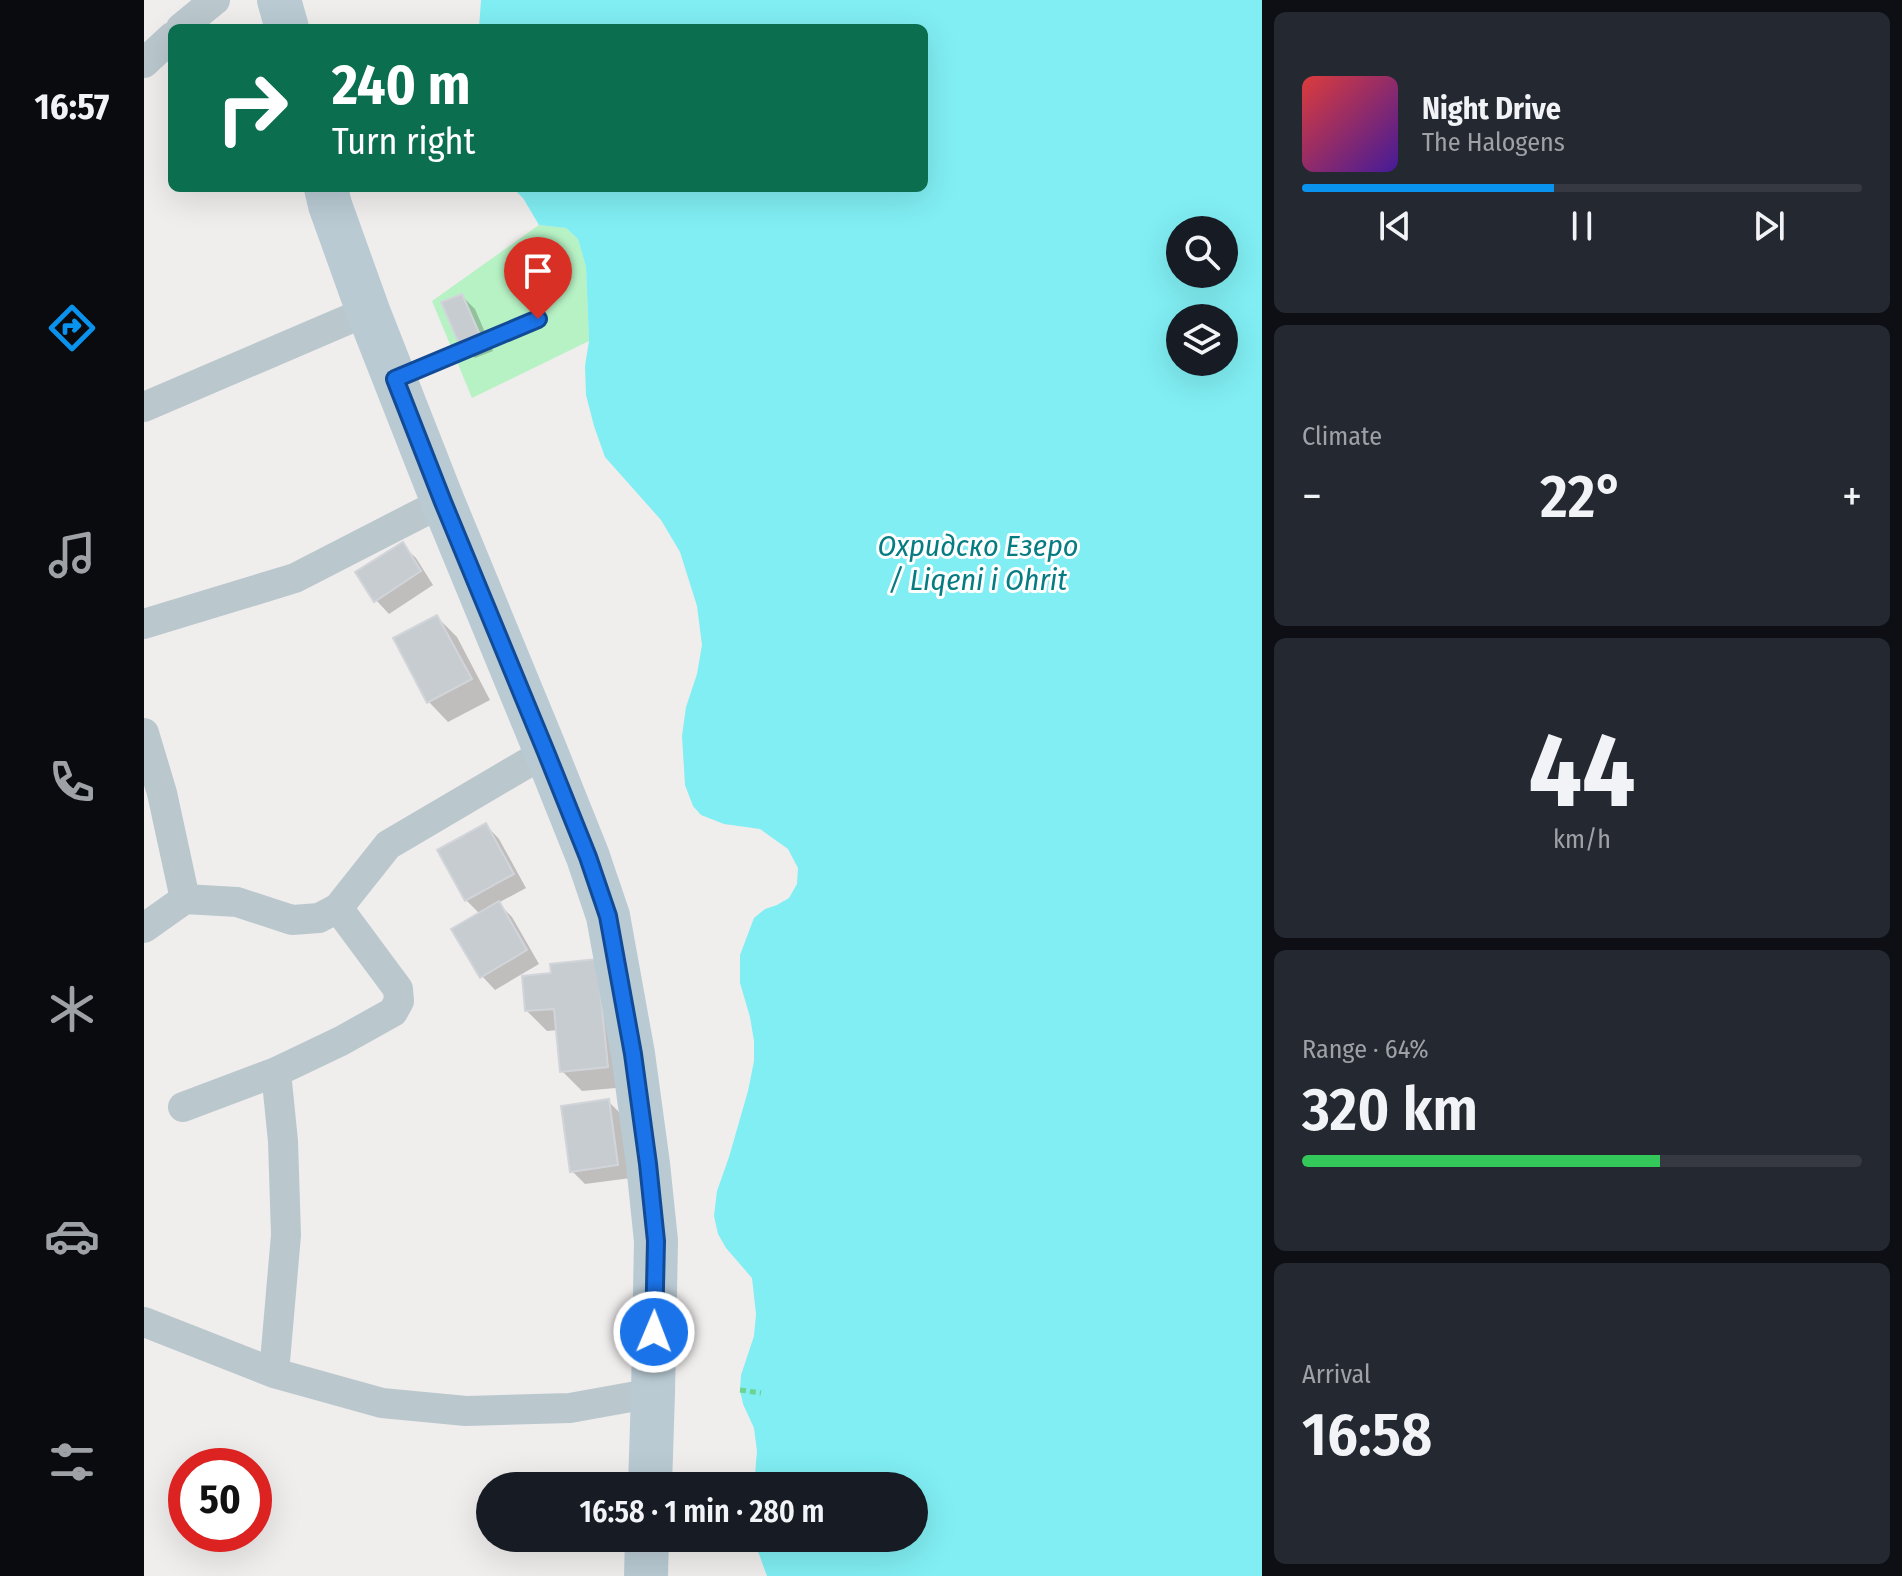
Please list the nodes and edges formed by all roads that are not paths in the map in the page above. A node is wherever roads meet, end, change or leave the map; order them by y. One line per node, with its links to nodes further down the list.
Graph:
1 (215, 0): 3 (street)
2 (279, 0): 4 (main road)
3 (186, 24)
4 (286, 24)
5 (168, 41): 6 (street)
6 (144, 63)
7 (327, 192): 8 (main road)
8 (368, 311): 10 (main road); 11 (street)
9 (538, 319): 10 (lane)
10 (395, 379): 12 (main road)
11 (144, 407)
12 (443, 502): 13 (street); 15 (main road)
13 (144, 624)
14 (144, 733): 16 (street)
15 (546, 752): 17 (street); 23 (main road)
16 (185, 899): 17 (street); 18 (street)
17 (338, 908): 19 (street)
18 (144, 928)
19 (276, 1072): 20 (street); 22 (street)
20 (183, 1107)
21 (144, 1322): 22 (street)
22 (274, 1373): 23 (street)
23 (653, 1393): 24 (main road)
24 (650, 1472)
25 (647, 1552): 26 (main road)
26 (646, 1576)

